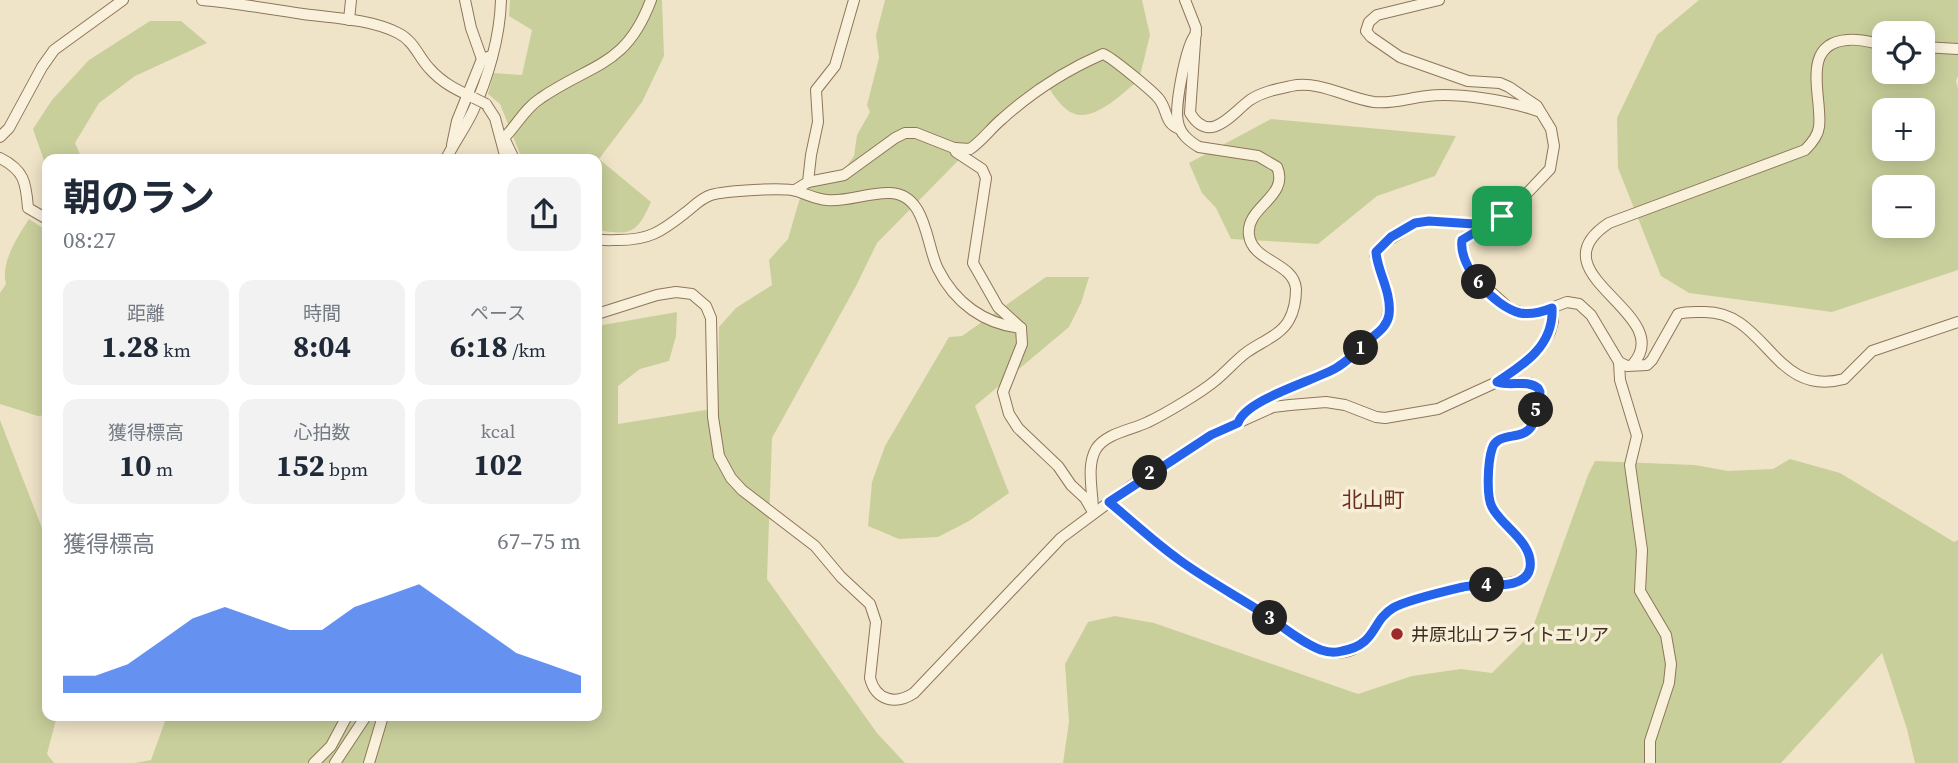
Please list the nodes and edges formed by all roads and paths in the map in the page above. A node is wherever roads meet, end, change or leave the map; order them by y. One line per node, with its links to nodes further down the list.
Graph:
1 (123, 0): 19 (street)
2 (202, 0): 10 (street)
3 (351, 0): 10 (street)
4 (465, 0): 15 (street)
5 (501, 0): 15 (street)
6 (651, 0): 20 (street)
7 (854, 0): 26 (street)
8 (1185, 0): 11 (street)
9 (1439, 0): 17 (street)
10 (349, 20): 16 (street)
11 (1196, 34): 17 (street); 18 (street)
12 (1872, 43): 36 (street)
13 (1935, 48): 14 (street)
14 (1958, 49)
15 (487, 58): 16 (street); 22 (street)
16 (470, 96): 20 (street, bridge); 22 (street)
17 (1538, 111): 29 (street)
18 (1180, 129): 21 (street); 40 (street)
19 (0, 137)
20 (502, 139): 23 (street); 24 (street)
21 (954, 148): 26 (street); 34 (street)
22 (449, 154)
23 (505, 154)
24 (511, 154)
25 (0, 158): 28 (street)
26 (808, 182): 27 (street)
27 (794, 190): 30 (street); 34 (street)
28 (42, 216)
29 (1502, 216): 31 (street); 38 (street)
30 (602, 239)
31 (1552, 308): 35 (street); 37 (street)
32 (602, 312): 40 (street)
33 (1958, 322): 36 (street)
34 (1021, 328): 40 (street)
35 (1619, 362): 36 (street); 47 (street)
36 (1633, 364)
37 (1497, 382): 38 (street); 39 (street)
38 (1238, 423): 39 (street)
39 (1109, 502): 40 (street)
40 (1093, 512)
41 (344, 721): 44 (street)
42 (363, 721): 45 (street)
43 (382, 721): 46 (street)
44 (314, 763)
45 (335, 763)
46 (369, 763)
47 (1650, 763)

